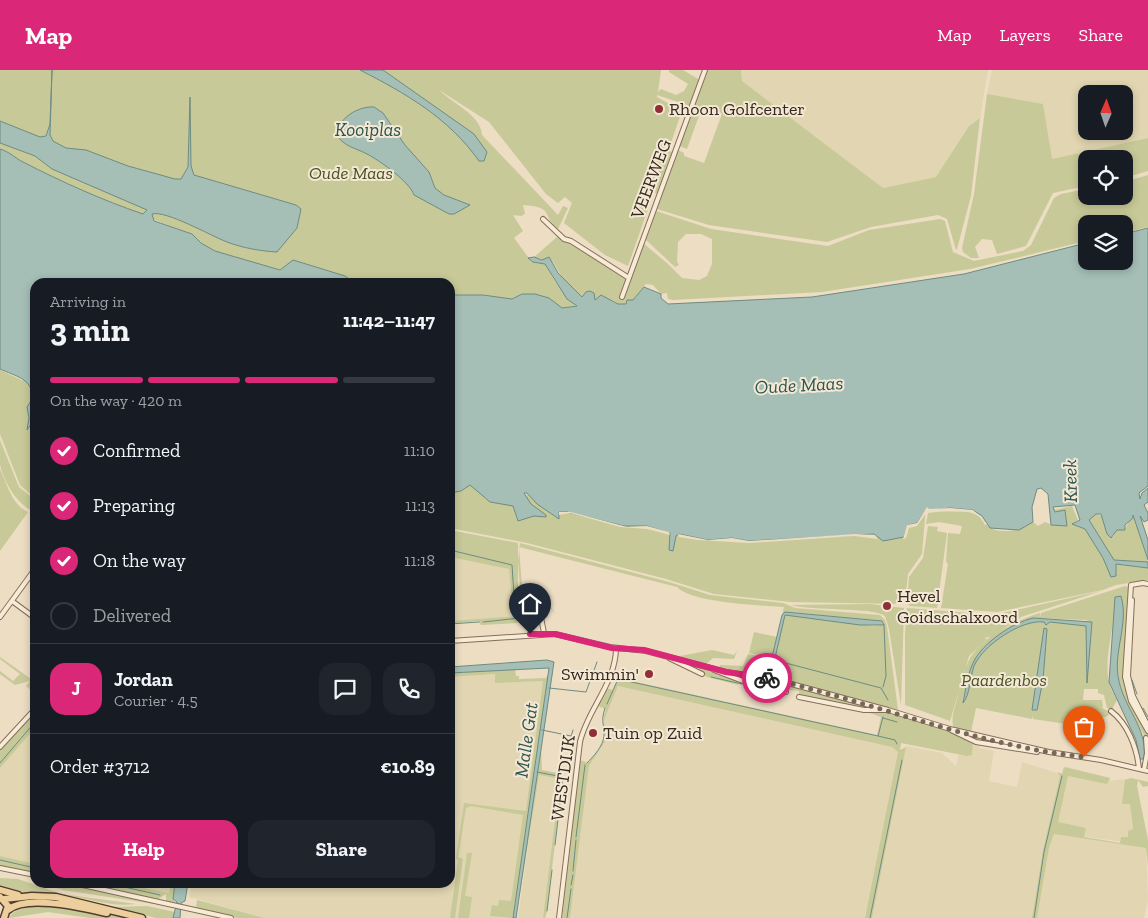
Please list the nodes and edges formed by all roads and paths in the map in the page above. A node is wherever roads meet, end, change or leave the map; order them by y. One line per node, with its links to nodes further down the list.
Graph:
1 (705, 70): 3 (street, VEERWEG)
2 (543, 219): 3 (street)
3 (629, 278): 4 (street, VEERWEG)
4 (622, 297)
5 (30, 576): 8 (street)
6 (1148, 584): 7 (street)
7 (1131, 591): 23 (street); 25 (street)
8 (12, 601): 10 (street); 11 (street)
9 (538, 602): 12 (street)
10 (30, 614)
11 (0, 616)
12 (544, 633): 13 (street); 14 (street)
13 (455, 641)
14 (616, 648): 15 (street); 42 (street, WESTDIJK)
15 (667, 656): 16 (street); 17 (street)
16 (712, 668): 18 (street); 20 (street)
17 (702, 674)
18 (786, 692)
19 (800, 697): 20 (street)
20 (888, 710): 24 (street)
21 (1111, 711): 29 (street)
22 (30, 714): 27 (street)
23 (1148, 726)
24 (950, 729): 28 (street); 28 (street)
25 (1148, 731)
26 (1146, 738): 30 (street)
27 (0, 747)
28 (1049, 752): 31 (street)
29 (1139, 764): 30 (street); 31 (street)
30 (1145, 764): 31 (street)
31 (1144, 770)
32 (0, 868): 33 (street)
33 (30, 875)
34 (96, 888): 41 (street)
35 (0, 890): 36 (main road)
36 (26, 896): 37 (main road); 38 (main road)
37 (3, 900): 39 (main road)
38 (120, 913): 39 (main road); 40 (main road)
39 (6, 916)
40 (142, 918)
41 (231, 918)
42 (559, 918)

